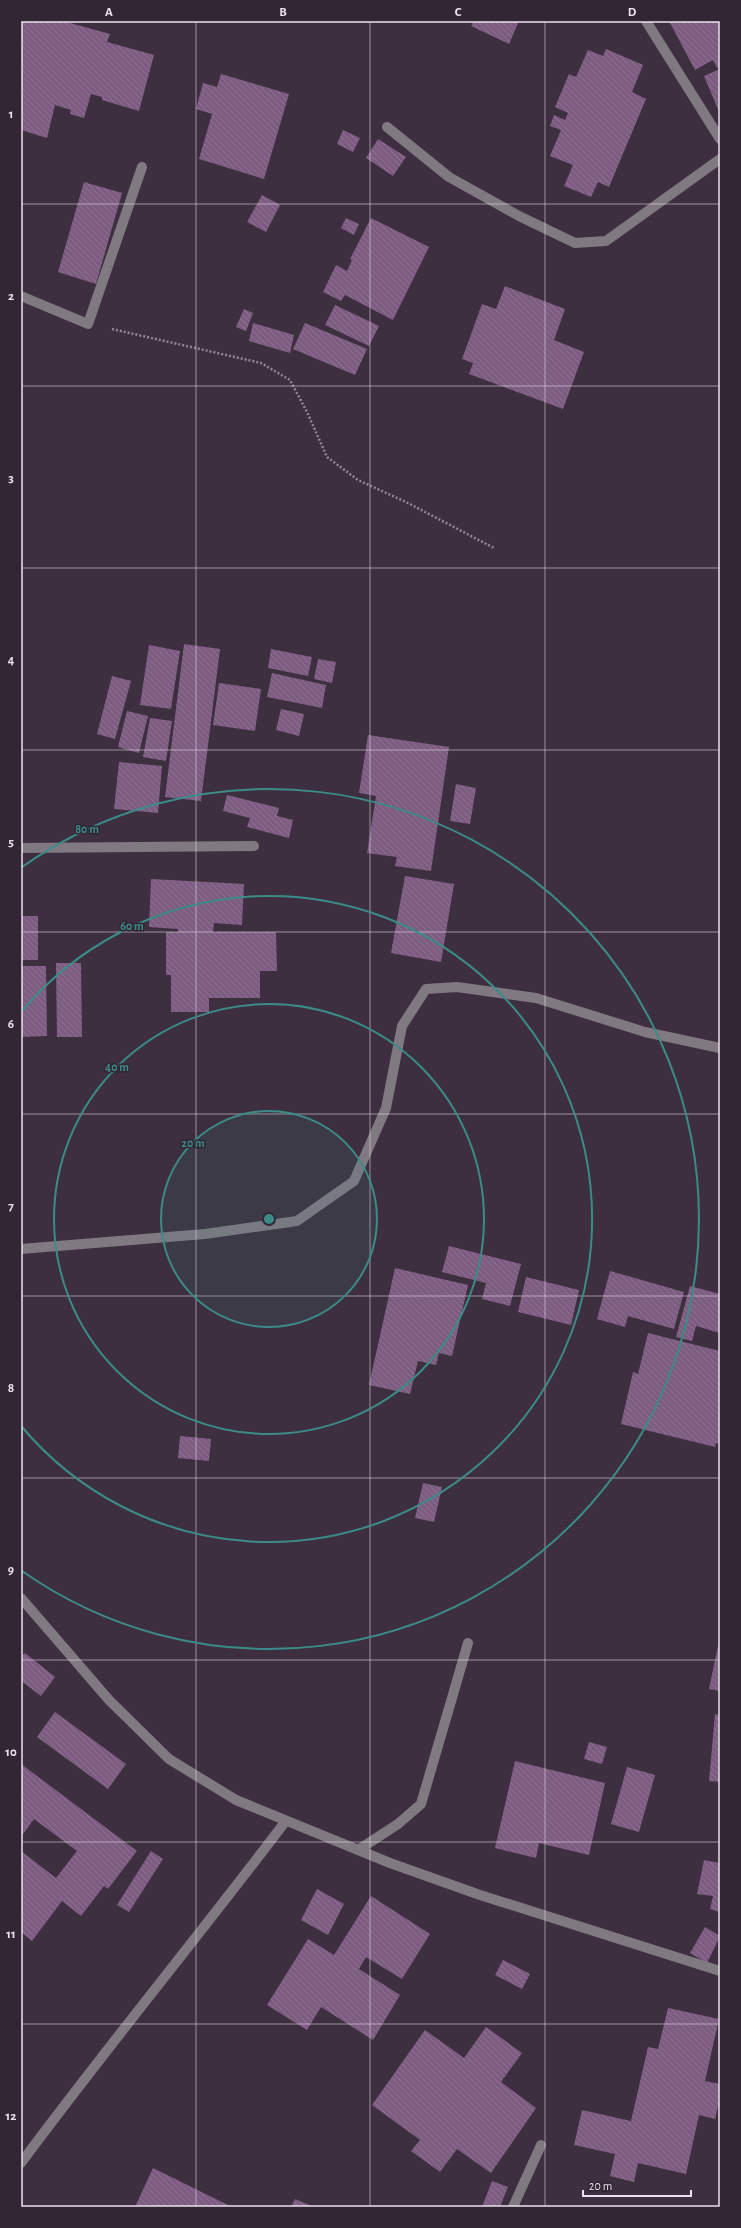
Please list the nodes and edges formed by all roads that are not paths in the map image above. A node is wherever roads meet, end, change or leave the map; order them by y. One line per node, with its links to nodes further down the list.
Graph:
1 (646, 21): 3 (street)
2 (387, 127): 4 (street)
3 (720, 139)
4 (720, 158)
5 (142, 167): 6 (street)
6 (21, 296)
7 (254, 846): 8 (street)
8 (21, 848)
9 (720, 1048): 10 (street)
10 (21, 1248)
11 (21, 1598): 13 (street)
12 (468, 1643): 14 (street)
13 (285, 1822): 14 (street); 17 (street)
14 (358, 1850): 15 (street)
15 (720, 1971)
16 (540, 2145): 18 (street)
17 (21, 2163)
18 (513, 2207)

